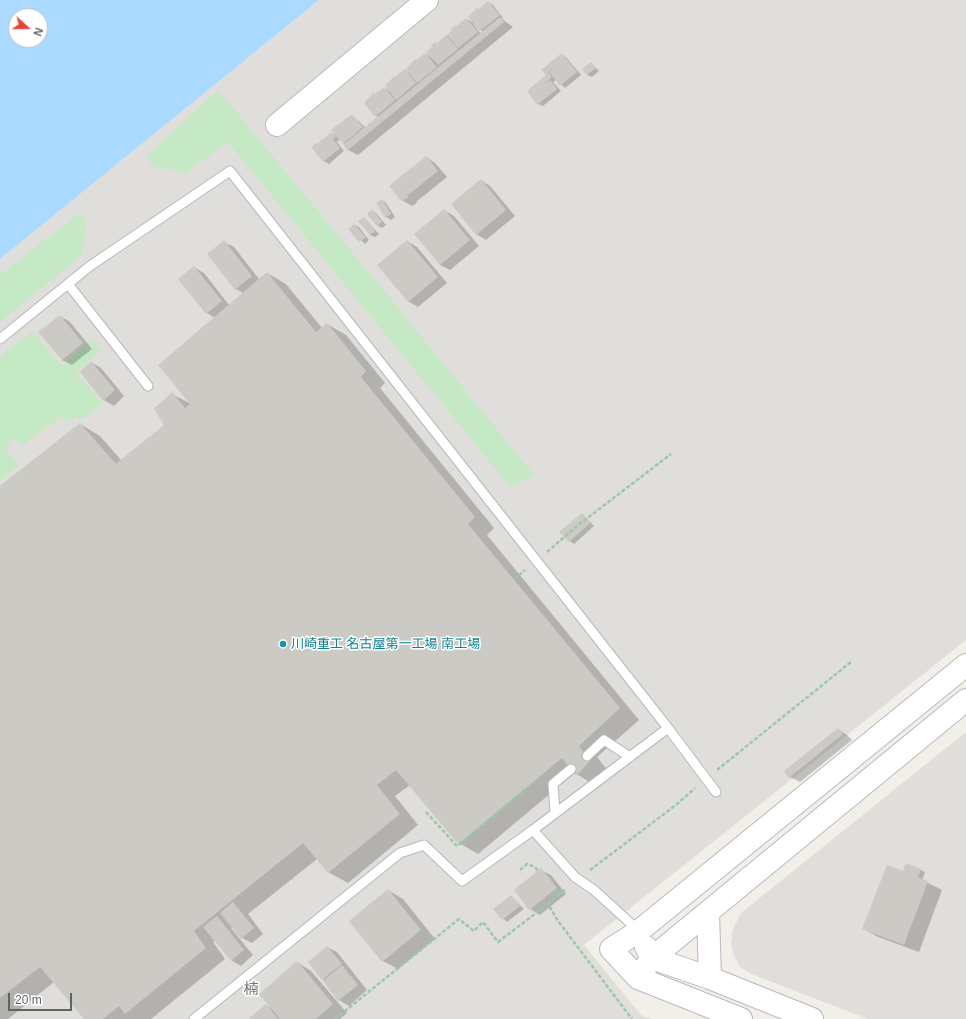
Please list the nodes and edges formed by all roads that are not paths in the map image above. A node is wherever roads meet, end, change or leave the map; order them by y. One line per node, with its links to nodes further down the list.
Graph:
1 (427, 0): 2 (street)
2 (277, 126)
3 (68, 284): 4 (lane); 5 (lane); 8 (lane)
4 (0, 339)
5 (148, 386)
6 (966, 665): 16 (street)
7 (966, 700): 15 (street)
8 (668, 728): 10 (lane); 12 (lane)
9 (586, 756): 10 (lane)
10 (630, 757): 13 (lane)
11 (571, 769): 13 (lane)
12 (716, 792)
13 (555, 812): 14 (lane)
14 (533, 830): 16 (lane); 20 (lane)
15 (708, 912): 17 (street); 19 (street)
16 (639, 931): 17 (street); 18 (street)
17 (652, 958): 18 (street); 19 (street)
18 (638, 978): 21 (street)
19 (710, 978): 22 (street)
20 (194, 1019)
21 (741, 1019)
22 (812, 1019)

